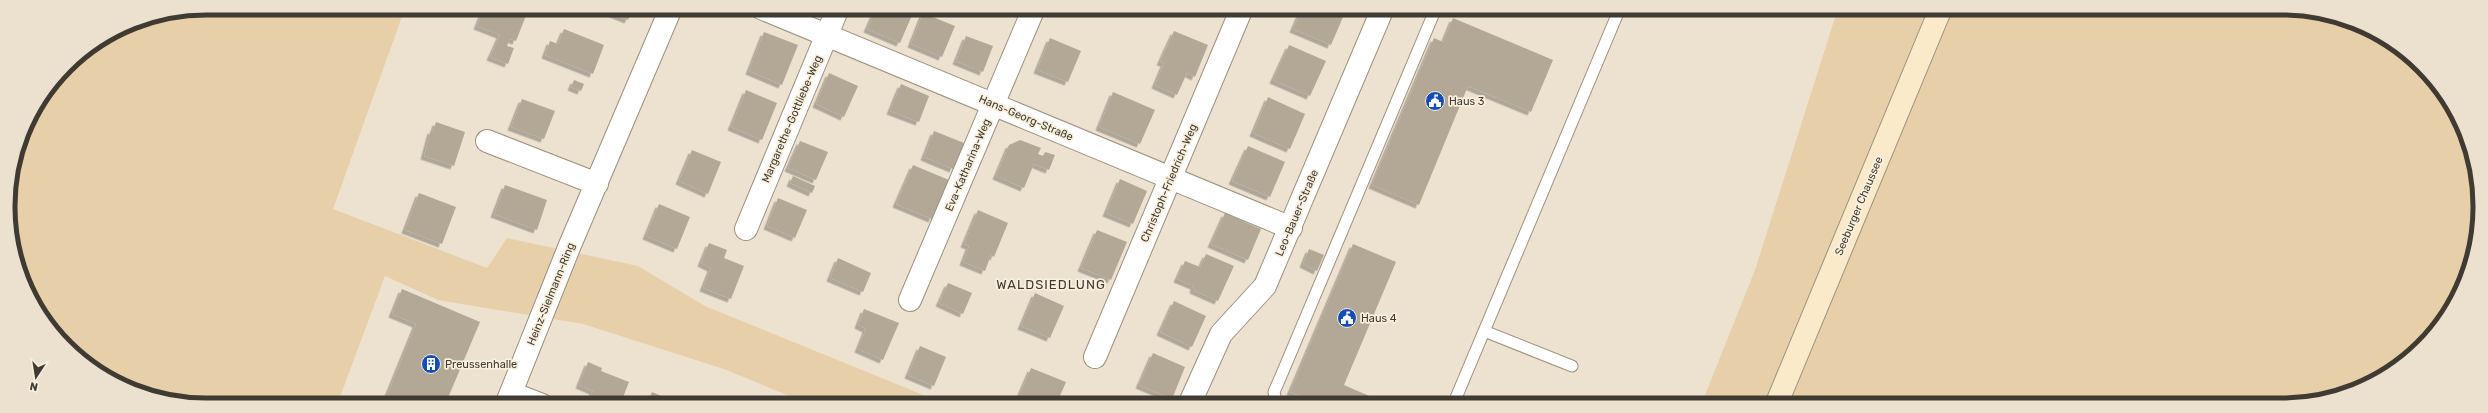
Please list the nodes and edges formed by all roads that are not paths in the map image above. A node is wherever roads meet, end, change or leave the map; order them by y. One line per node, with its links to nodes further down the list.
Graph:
1 (668, 15): 14 (street, Heinz-Sielmann-Ring)
2 (778, 15): 10 (street, Hans-Georg-Straße)
3 (835, 15): 10 (street, Margarethe-Gottliebe-Weg)
4 (1031, 15): 11 (street, Eva-Katharina-Weg)
5 (1239, 15): 13 (street, Christoph-Friedrich-Weg)
6 (1380, 15): 15 (street, Leo-Bauer-Straße)
7 (1433, 15): 23 (lane)
8 (1617, 15): 18 (lane)
9 (1938, 15): 25 (street, Seeburger Chaussee)
10 (827, 36): 11 (street, Hans-Georg-Straße); 16 (street, Margarethe-Gottliebe-Weg)
11 (995, 104): 13 (street, Hans-Georg-Straße); 17 (street, Eva-Katharina-Weg)
12 (487, 141): 14 (street)
13 (1172, 179): 15 (street, Hans-Georg-Straße); 19 (street, Christoph-Friedrich-Weg)
14 (597, 184): 21 (street, Heinz-Sielmann-Ring)
15 (1291, 228): 22 (street, Leo-Bauer-Straße)
16 (746, 230)
17 (910, 300)
18 (1484, 331): 20 (lane); 24 (lane)
19 (1095, 357)
20 (1572, 366)
21 (509, 398)
22 (1192, 398)
23 (1275, 398)
24 (1456, 398)
25 (1779, 398)

